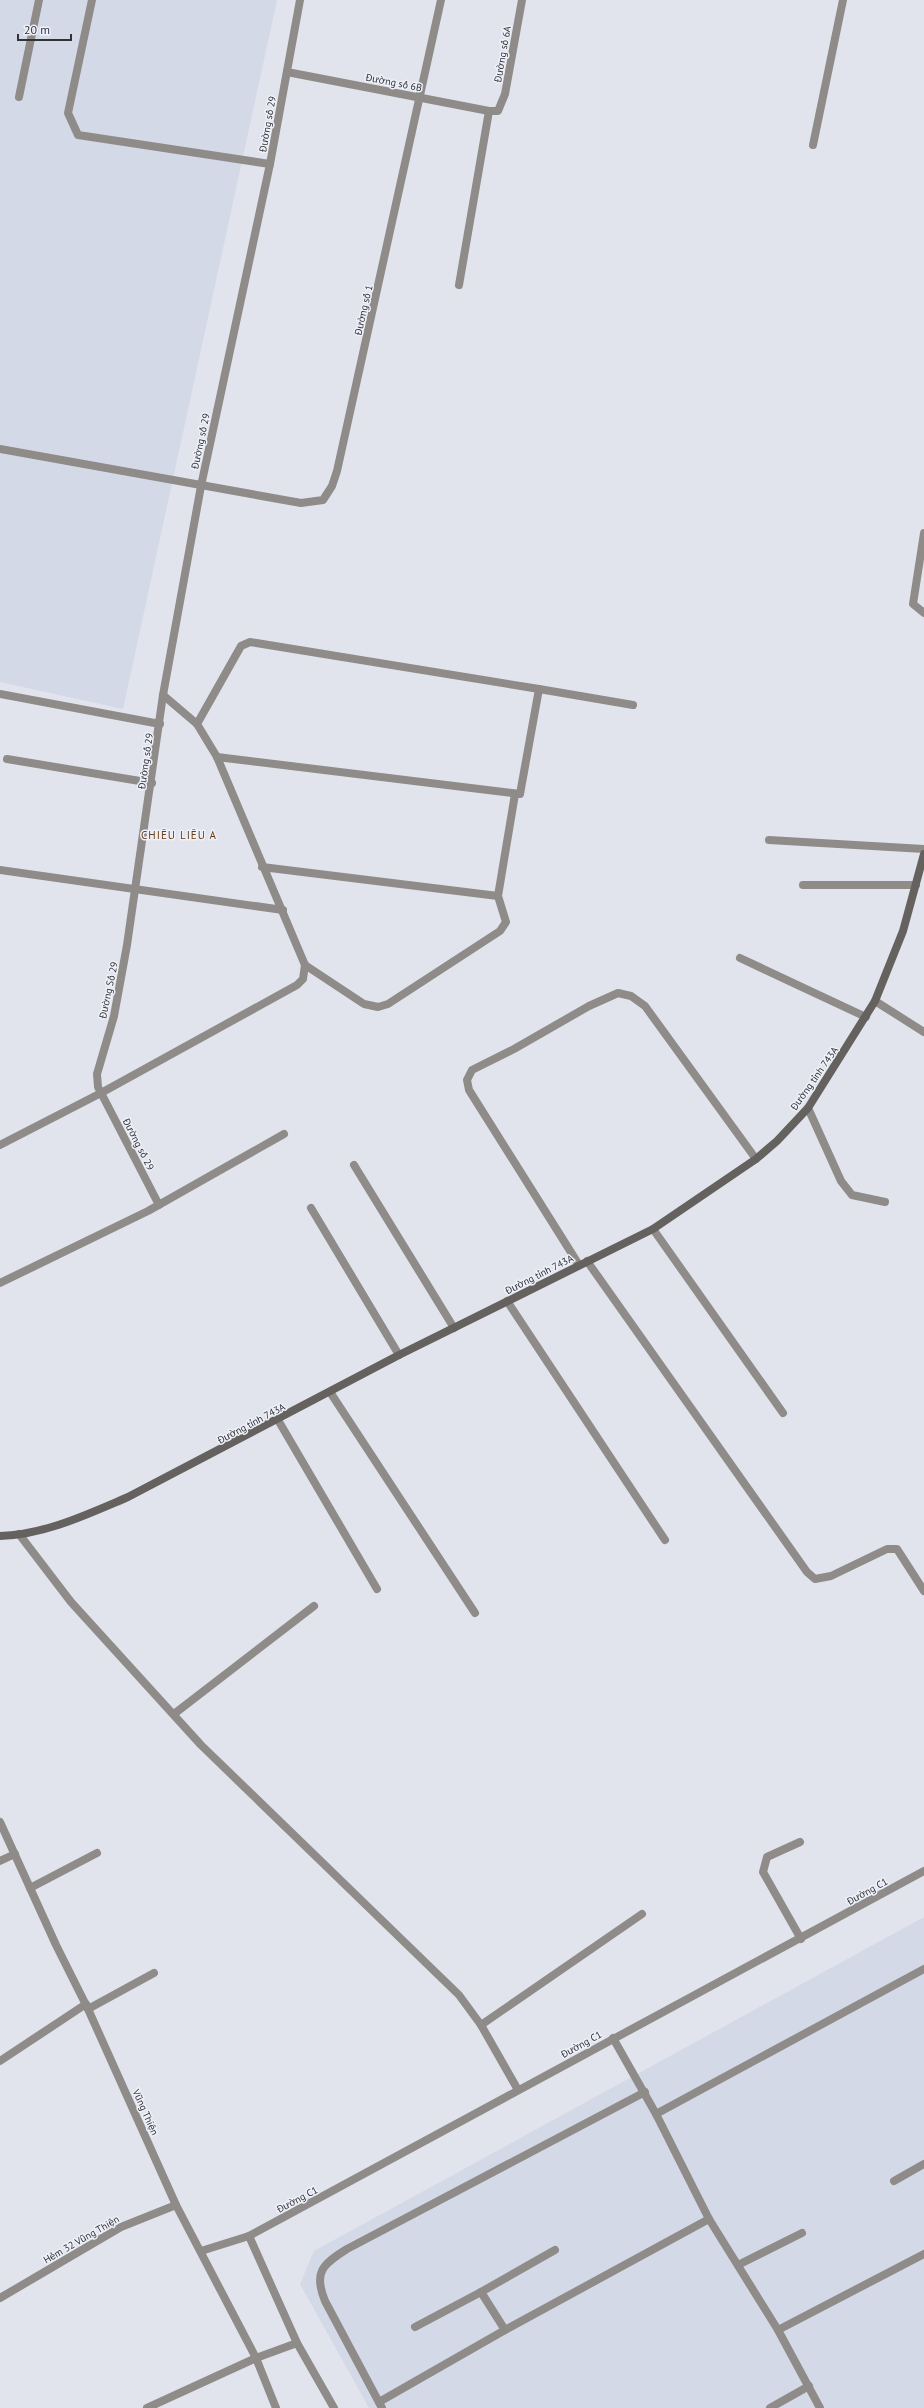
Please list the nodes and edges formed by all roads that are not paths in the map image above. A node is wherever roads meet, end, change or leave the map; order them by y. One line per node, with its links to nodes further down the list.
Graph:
1 (39, 0): 8 (street)
2 (92, 0): 13 (street)
3 (300, 0): 7 (street, Đường số 29)
4 (441, 0): 9 (street, Đường số 1)
5 (522, 0): 11 (street, Đường số 6A)
6 (843, 0): 12 (street)
7 (287, 72): 9 (street, Đường số 6B); 13 (street, Đường số 29)
8 (19, 97)
9 (421, 97): 10 (street, Đường số 6B); 16 (street, Đường số 1)
10 (489, 112): 11 (street, Đường số 6B); 14 (street)
11 (498, 112)
12 (813, 145)
13 (270, 164): 16 (street, Đường số 29)
14 (458, 286)
15 (0, 449): 16 (street, Đường số 1)
16 (201, 486): 21 (street, Đường số 29)
17 (924, 533): 18 (street)
18 (924, 613)
19 (539, 689): 22 (street); 24 (street); 28 (street)
20 (0, 694): 23 (street)
21 (163, 695): 23 (street, Đường số 29); 24 (street)
22 (633, 704)
23 (160, 724): 27 (street, Đường số 29)
24 (198, 724): 25 (street)
25 (217, 757): 28 (street); 32 (street)
26 (7, 759): 27 (street)
27 (152, 783): 36 (street, Đường số 29)
28 (515, 794): 37 (street)
29 (769, 840): 30 (street)
30 (924, 849)
31 (924, 854): 35 (main road, Đường tỉnh 743A)
32 (262, 867): 37 (street); 38 (street)
33 (0, 870): 36 (street)
34 (803, 885): 35 (street)
35 (916, 885): 41 (main road, Đường tỉnh 743A)
36 (136, 889): 38 (street); 44 (street, Đường Số 29)
37 (498, 896): 40 (street)
38 (283, 910): 40 (street)
39 (740, 958): 42 (street)
40 (305, 965): 44 (street)
41 (875, 1001): 42 (main road, Đường tỉnh 743A); 43 (street)
42 (866, 1017): 45 (main road, Đường tỉnh 743A)
43 (924, 1032)
44 (101, 1092): 47 (street); 51 (street, Đường số 29)
45 (808, 1108): 48 (main road, Đường tỉnh 743A); 50 (street)
46 (284, 1134): 51 (street)
47 (0, 1145)
48 (756, 1159): 53 (main road, Đường tỉnh 743A); 55 (street)
49 (354, 1165): 58 (street)
50 (885, 1202)
51 (159, 1204): 56 (street)
52 (311, 1208): 59 (street)
53 (653, 1229): 54 (main road, Đường tỉnh 743A); 61 (street)
54 (587, 1261): 55 (main road, Đường tỉnh 743A); 67 (street)
55 (579, 1265): 57 (main road, Đường tỉnh 743A)
56 (0, 1283)
57 (507, 1301): 58 (main road, Đường tỉnh 743A); 65 (street)
58 (454, 1328): 59 (main road, Đường tỉnh 743A)
59 (399, 1355): 60 (main road, Đường tỉnh 743A)
60 (330, 1392): 62 (main road, Đường tỉnh 743A); 69 (street)
61 (783, 1413)
62 (278, 1420): 63 (main road, Đường tỉnh 743A); 66 (street)
63 (19, 1534): 64 (main road, Đường tỉnh 743A); 70 (street)
64 (0, 1536)
65 (665, 1540)
66 (377, 1590)
67 (924, 1591)
68 (314, 1606): 70 (street)
69 (475, 1613)
70 (174, 1714): 83 (street)
71 (0, 1822): 74 (street, Vũng Thiện)
72 (800, 1842): 79 (street)
73 (97, 1853): 77 (street)
74 (15, 1854): 75 (street); 77 (street, Vũng Thiện)
75 (0, 1862)
76 (924, 1871): 79 (street, Đường C1)
77 (30, 1888): 82 (street, Vũng Thiện)
78 (642, 1914): 83 (street)
79 (801, 1938): 84 (street, Đường C1)
80 (924, 1970): 88 (street)
81 (154, 1973): 82 (street)
82 (87, 2006): 85 (street); 91 (street, Vũng Thiện)
83 (481, 2024): 86 (street)
84 (613, 2038): 86 (street, Đường C1); 87 (street)
85 (0, 2061)
86 (518, 2090): 94 (street, Đường C1)
87 (645, 2092): 88 (street); 107 (street)
88 (656, 2114): 92 (street)
89 (924, 2164): 90 (street)
90 (894, 2181)
91 (176, 2205): 96 (street, Vũng Thiện); 100 (street, Hẻm 32 Vũng Thiện)
92 (709, 2219): 98 (street); 102 (street)
93 (802, 2233): 98 (street)
94 (249, 2236): 96 (street, Đường C1); 104 (street)
95 (555, 2250): 99 (street)
96 (201, 2251): 105 (street, Vũng Thiện)
97 (924, 2254): 103 (street)
98 (738, 2265): 103 (street)
99 (481, 2292): 101 (street); 102 (street)
100 (0, 2298)
101 (416, 2327)
102 (505, 2330): 107 (street)
103 (778, 2330): 106 (street)
104 (297, 2343): 105 (street); 110 (street)
105 (256, 2358): 108 (street); 109 (street, Vũng Thiện)
106 (809, 2386): 111 (street); 112 (street)
107 (380, 2405)
108 (147, 2408)
109 (276, 2408)
110 (334, 2408)
111 (770, 2408)
112 (820, 2408)

